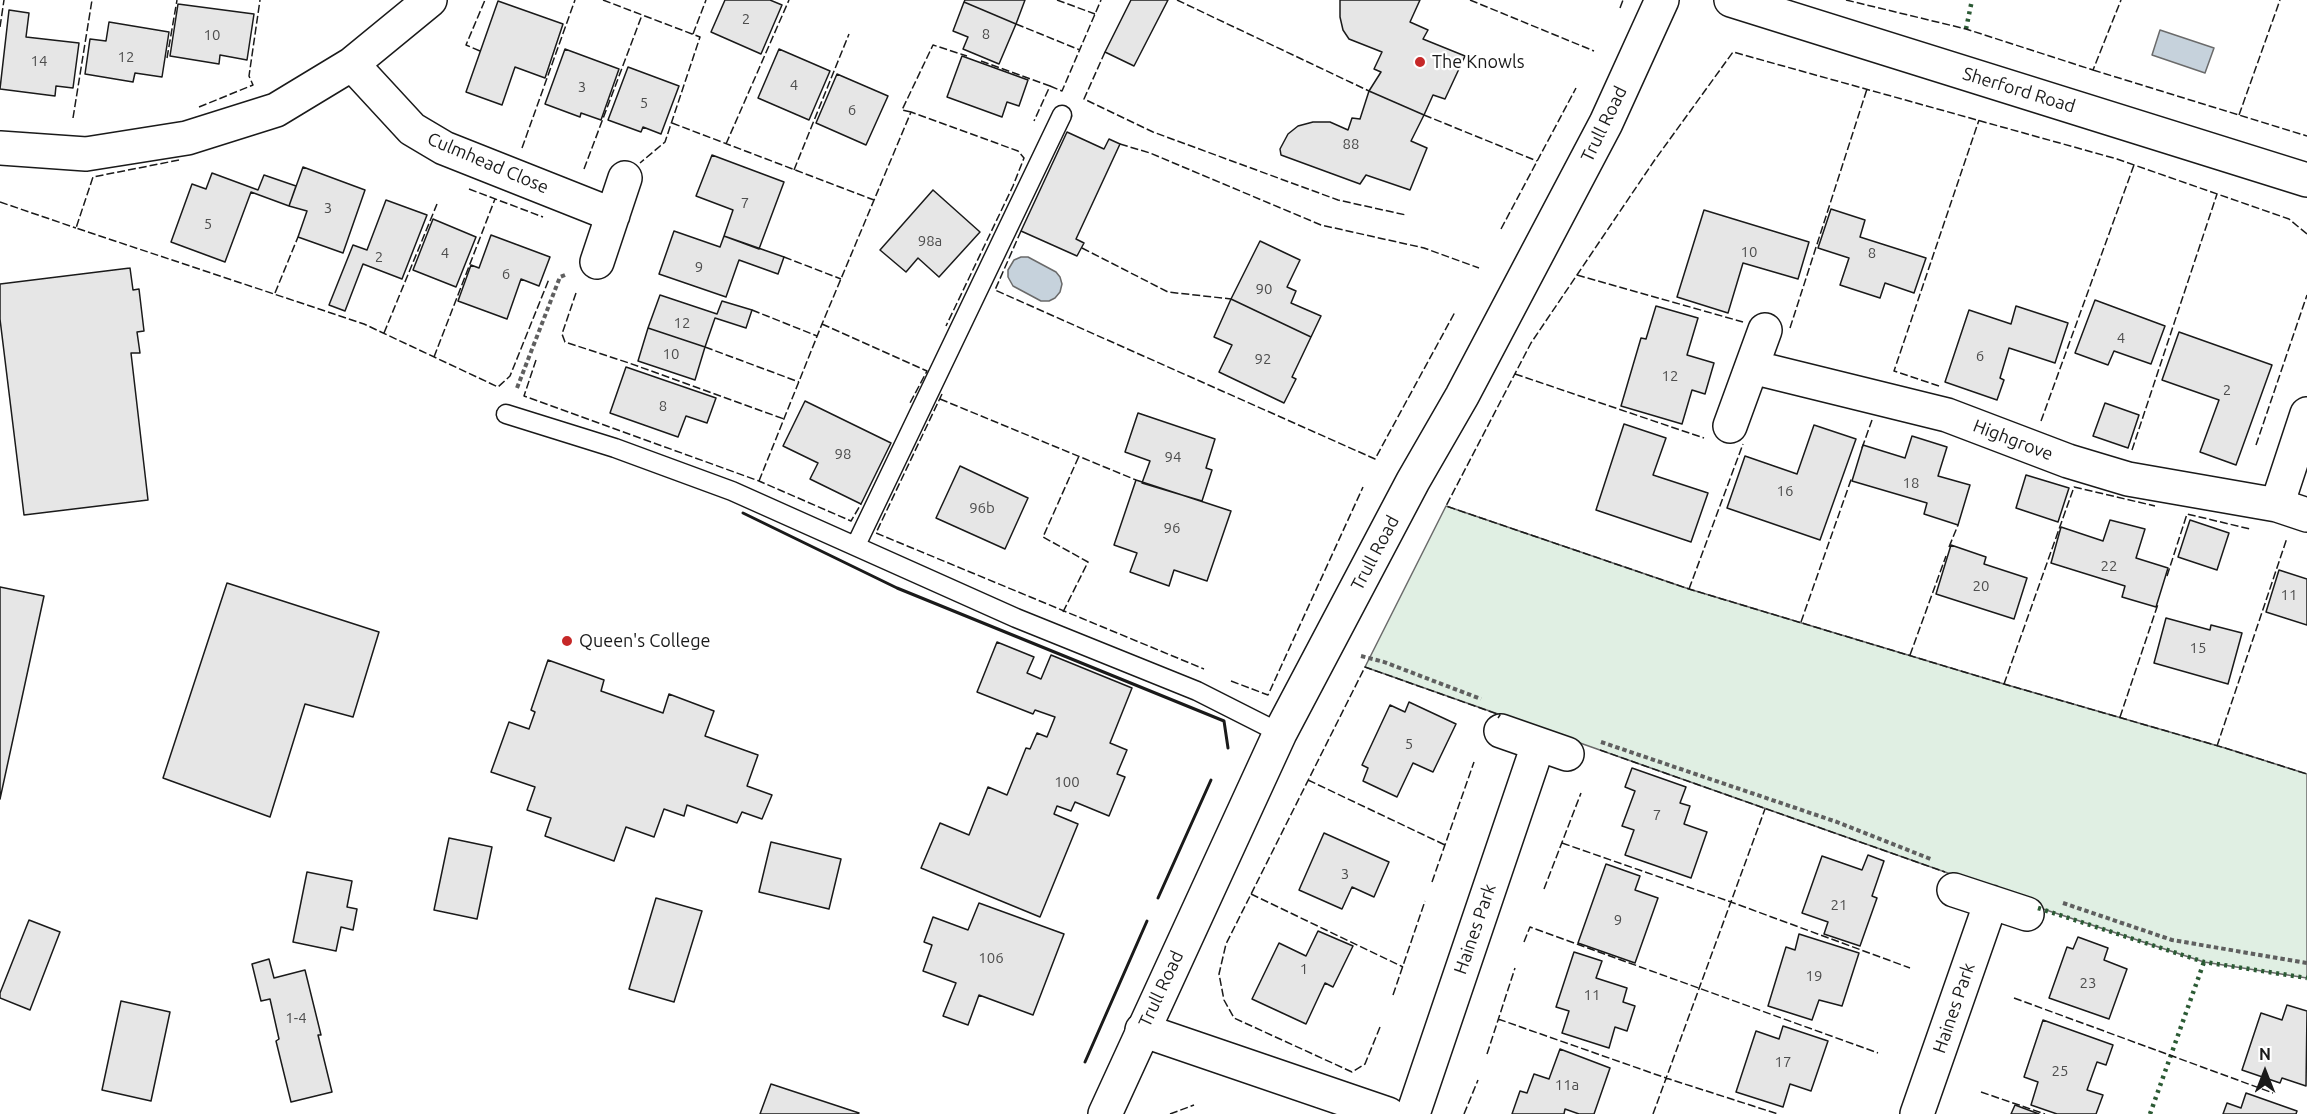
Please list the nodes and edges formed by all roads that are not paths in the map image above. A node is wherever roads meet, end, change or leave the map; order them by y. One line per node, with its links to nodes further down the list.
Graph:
1 (430, 0): 4 (street)
2 (1662, 0): 20 (street, Trull Road)
3 (1731, 0): 8 (street, Sherford Road)
4 (352, 64): 6 (street); 9 (street, Culmhead Close)
5 (1062, 115): 18 (lane)
6 (0, 148)
7 (626, 178): 9 (street)
8 (2307, 180)
9 (613, 215): 10 (street)
10 (584, 267)
11 (1766, 330): 12 (street)
12 (1752, 367): 15 (street); 16 (street, Highgrove)
13 (506, 414): 18 (lane)
14 (2307, 414): 16 (street)
15 (1730, 426)
16 (2277, 505): 17 (street, Highgrove)
17 (2307, 515)
18 (856, 545): 20 (lane)
19 (1495, 717): 27 (street, Haines Park)
20 (1280, 733): 24 (street, Trull Road)
21 (1949, 877): 22 (street)
22 (1991, 902): 23 (street); 28 (street, Haines Park)
23 (2041, 908)
24 (1142, 1030): 25 (street, Trull Road); 26 (street)
25 (1105, 1114)
26 (1388, 1114)
27 (1413, 1114)
28 (1917, 1114)

